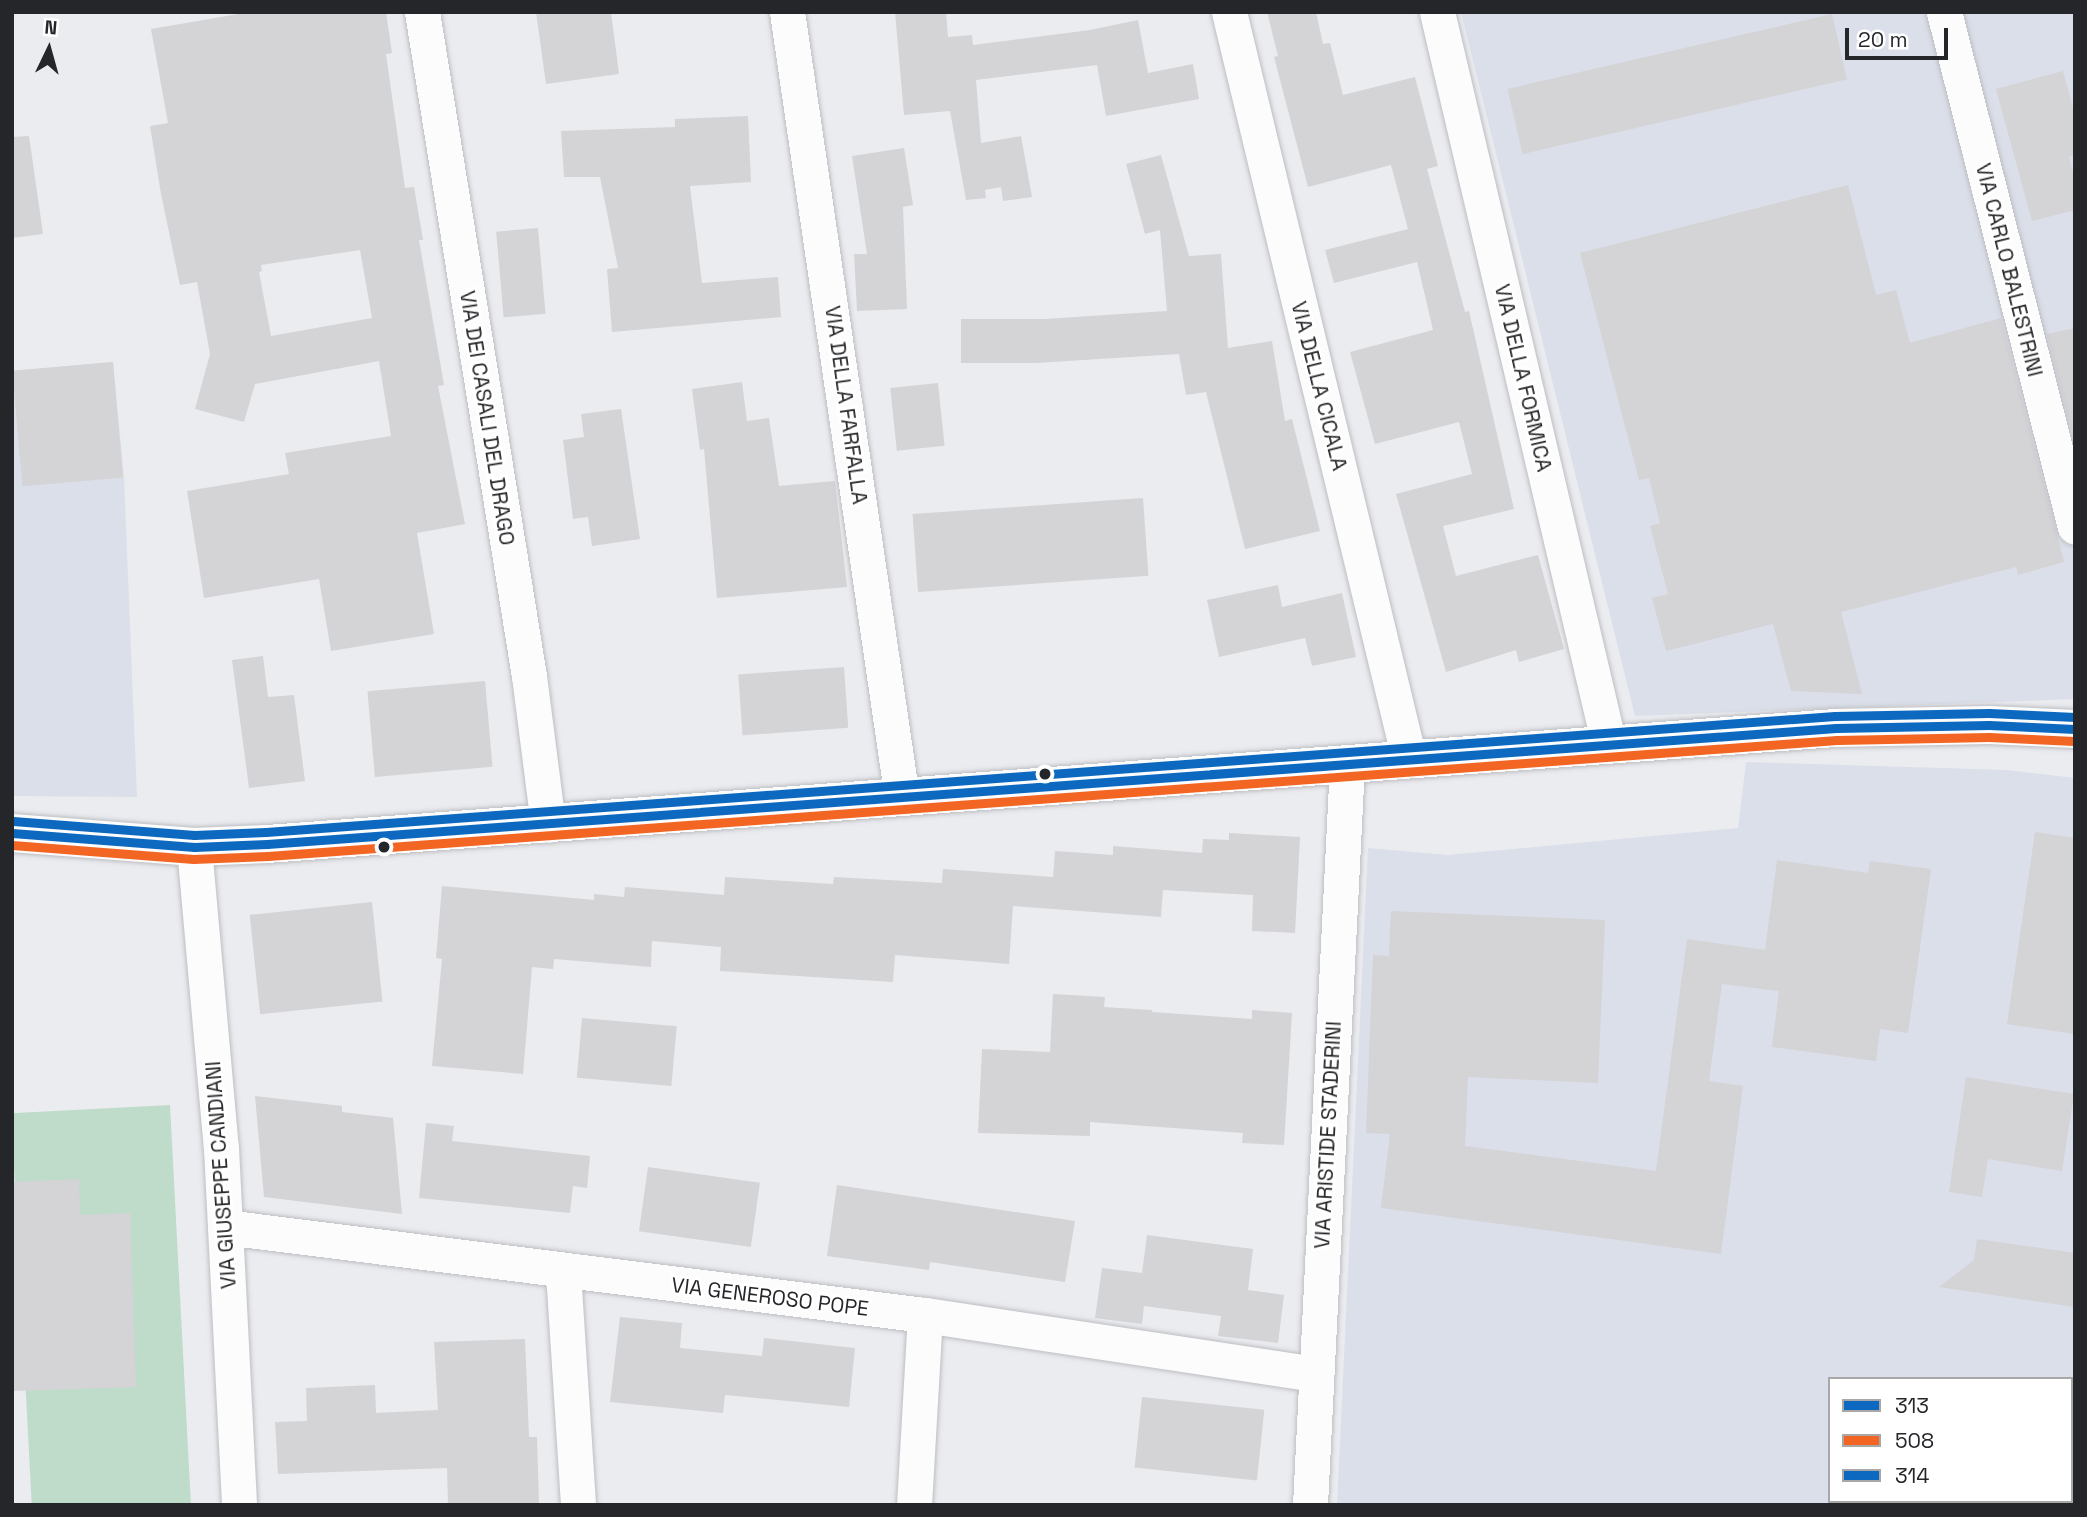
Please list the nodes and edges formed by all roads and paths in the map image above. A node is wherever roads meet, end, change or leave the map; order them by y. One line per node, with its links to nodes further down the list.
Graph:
1 (422, 12): 12 (street, VIA DEI CASALI DEL DRAGO)
2 (787, 12): 11 (street, VIA DELLA FARFALLA)
3 (1230, 12): 9 (street, VIA DELLA CICALA)
4 (1437, 12): 8 (street, VIA DELLA FORMICA)
5 (1944, 12): 6 (street, VIA CARLO BALESTRINI)
6 (2075, 527)
7 (2075, 729): 8 (street)
8 (1609, 745): 9 (street)
9 (1409, 759): 10 (street)
10 (1348, 765): 11 (street); 18 (street, VIA ARISTIDE STADERINI)
11 (902, 798): 12 (street)
12 (548, 825): 14 (street)
13 (12, 833): 14 (street)
14 (194, 847): 15 (street, VIA GIUSEPPE CANDIANI)
15 (225, 1227): 16 (street, VIA GENEROSO POPE); 19 (street, VIA GIUSEPPE CANDIANI)
16 (564, 1272): 17 (street, VIA GENEROSO POPE); 20 (street)
17 (925, 1315): 18 (street, VIA GENEROSO POPE); 21 (street)
18 (1314, 1374): 22 (street, VIA ARISTIDE STADERINI)
19 (239, 1505)
20 (578, 1505)
21 (914, 1505)
22 (1310, 1505)

